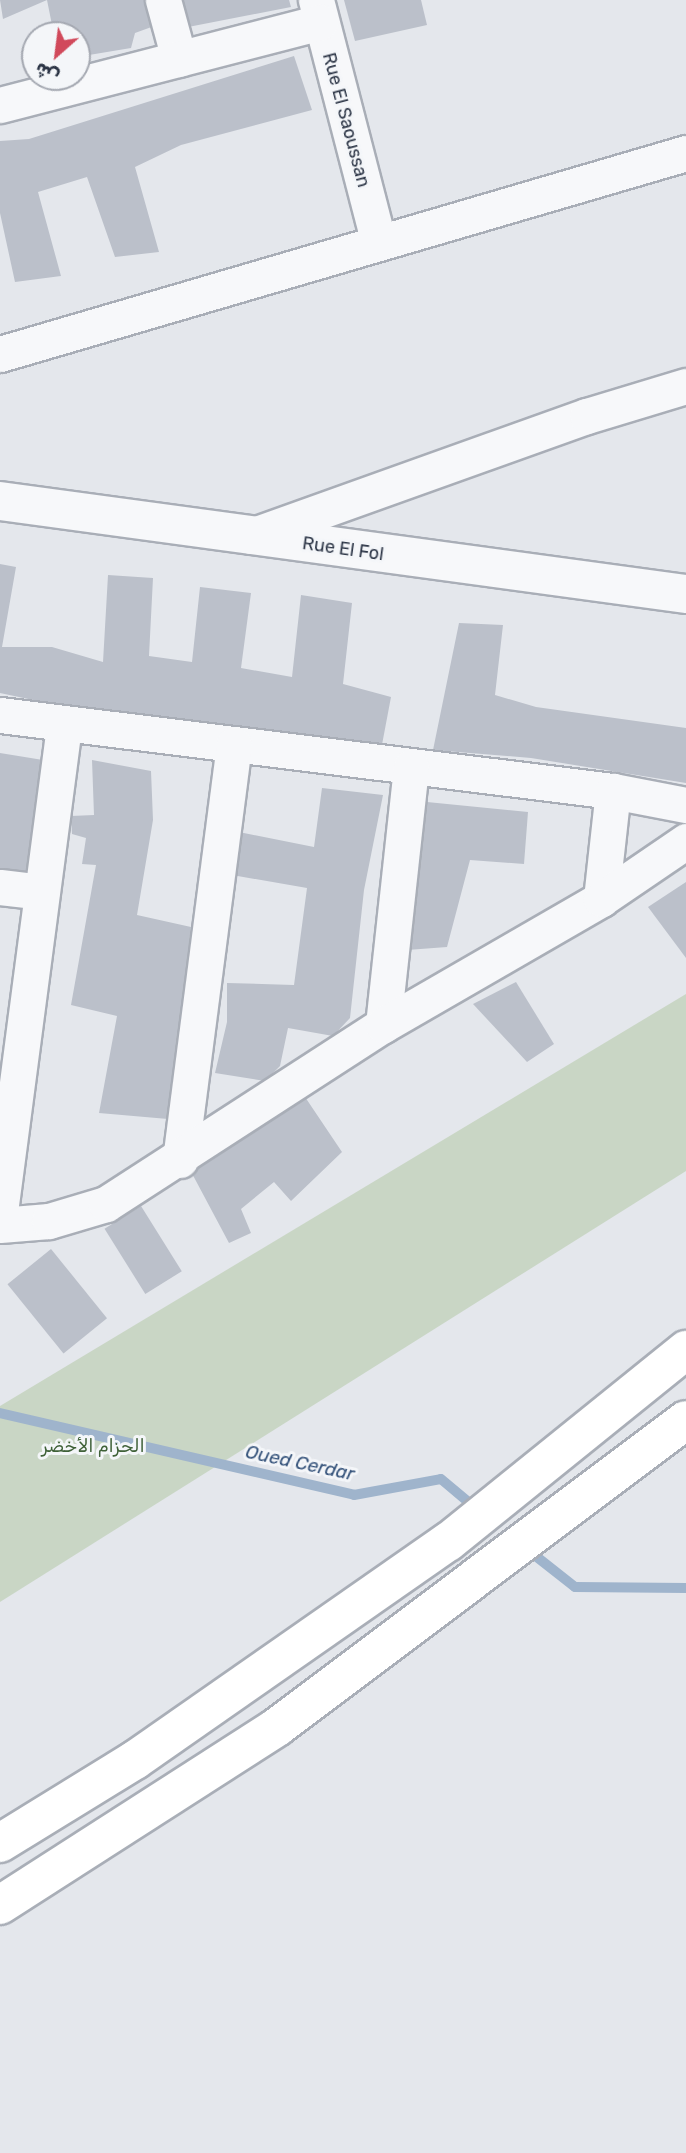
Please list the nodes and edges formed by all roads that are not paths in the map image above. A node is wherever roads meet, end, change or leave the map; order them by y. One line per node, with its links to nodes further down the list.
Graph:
1 (163, 0): 3 (street)
2 (318, 11): 3 (street); 6 (street, Rue El Saoussan)
3 (179, 59): 4 (street)
4 (1, 102)
5 (686, 153): 6 (street)
6 (378, 239): 7 (street)
7 (0, 354)
8 (686, 386): 10 (street)
9 (0, 501): 10 (street, Rue El Fol)
10 (251, 536): 11 (street, Rue El Fol)
11 (686, 594)
12 (0, 715): 13 (street)
13 (64, 723): 14 (street); 20 (street)
14 (234, 744): 15 (street); 24 (street)
15 (411, 767): 16 (street); 22 (street)
16 (613, 791): 17 (street); 21 (street)
17 (686, 805)
18 (686, 841): 21 (street)
19 (0, 887): 20 (street)
20 (42, 892): 23 (street)
21 (601, 899): 22 (street)
22 (383, 1025): 24 (street)
23 (10, 1052): 25 (street)
24 (180, 1160): 26 (street)
25 (0, 1212)
26 (0, 1226)
27 (686, 1350): 29 (highway)
28 (686, 1420): 30 (highway)
29 (0, 1843)
30 (0, 1905)

